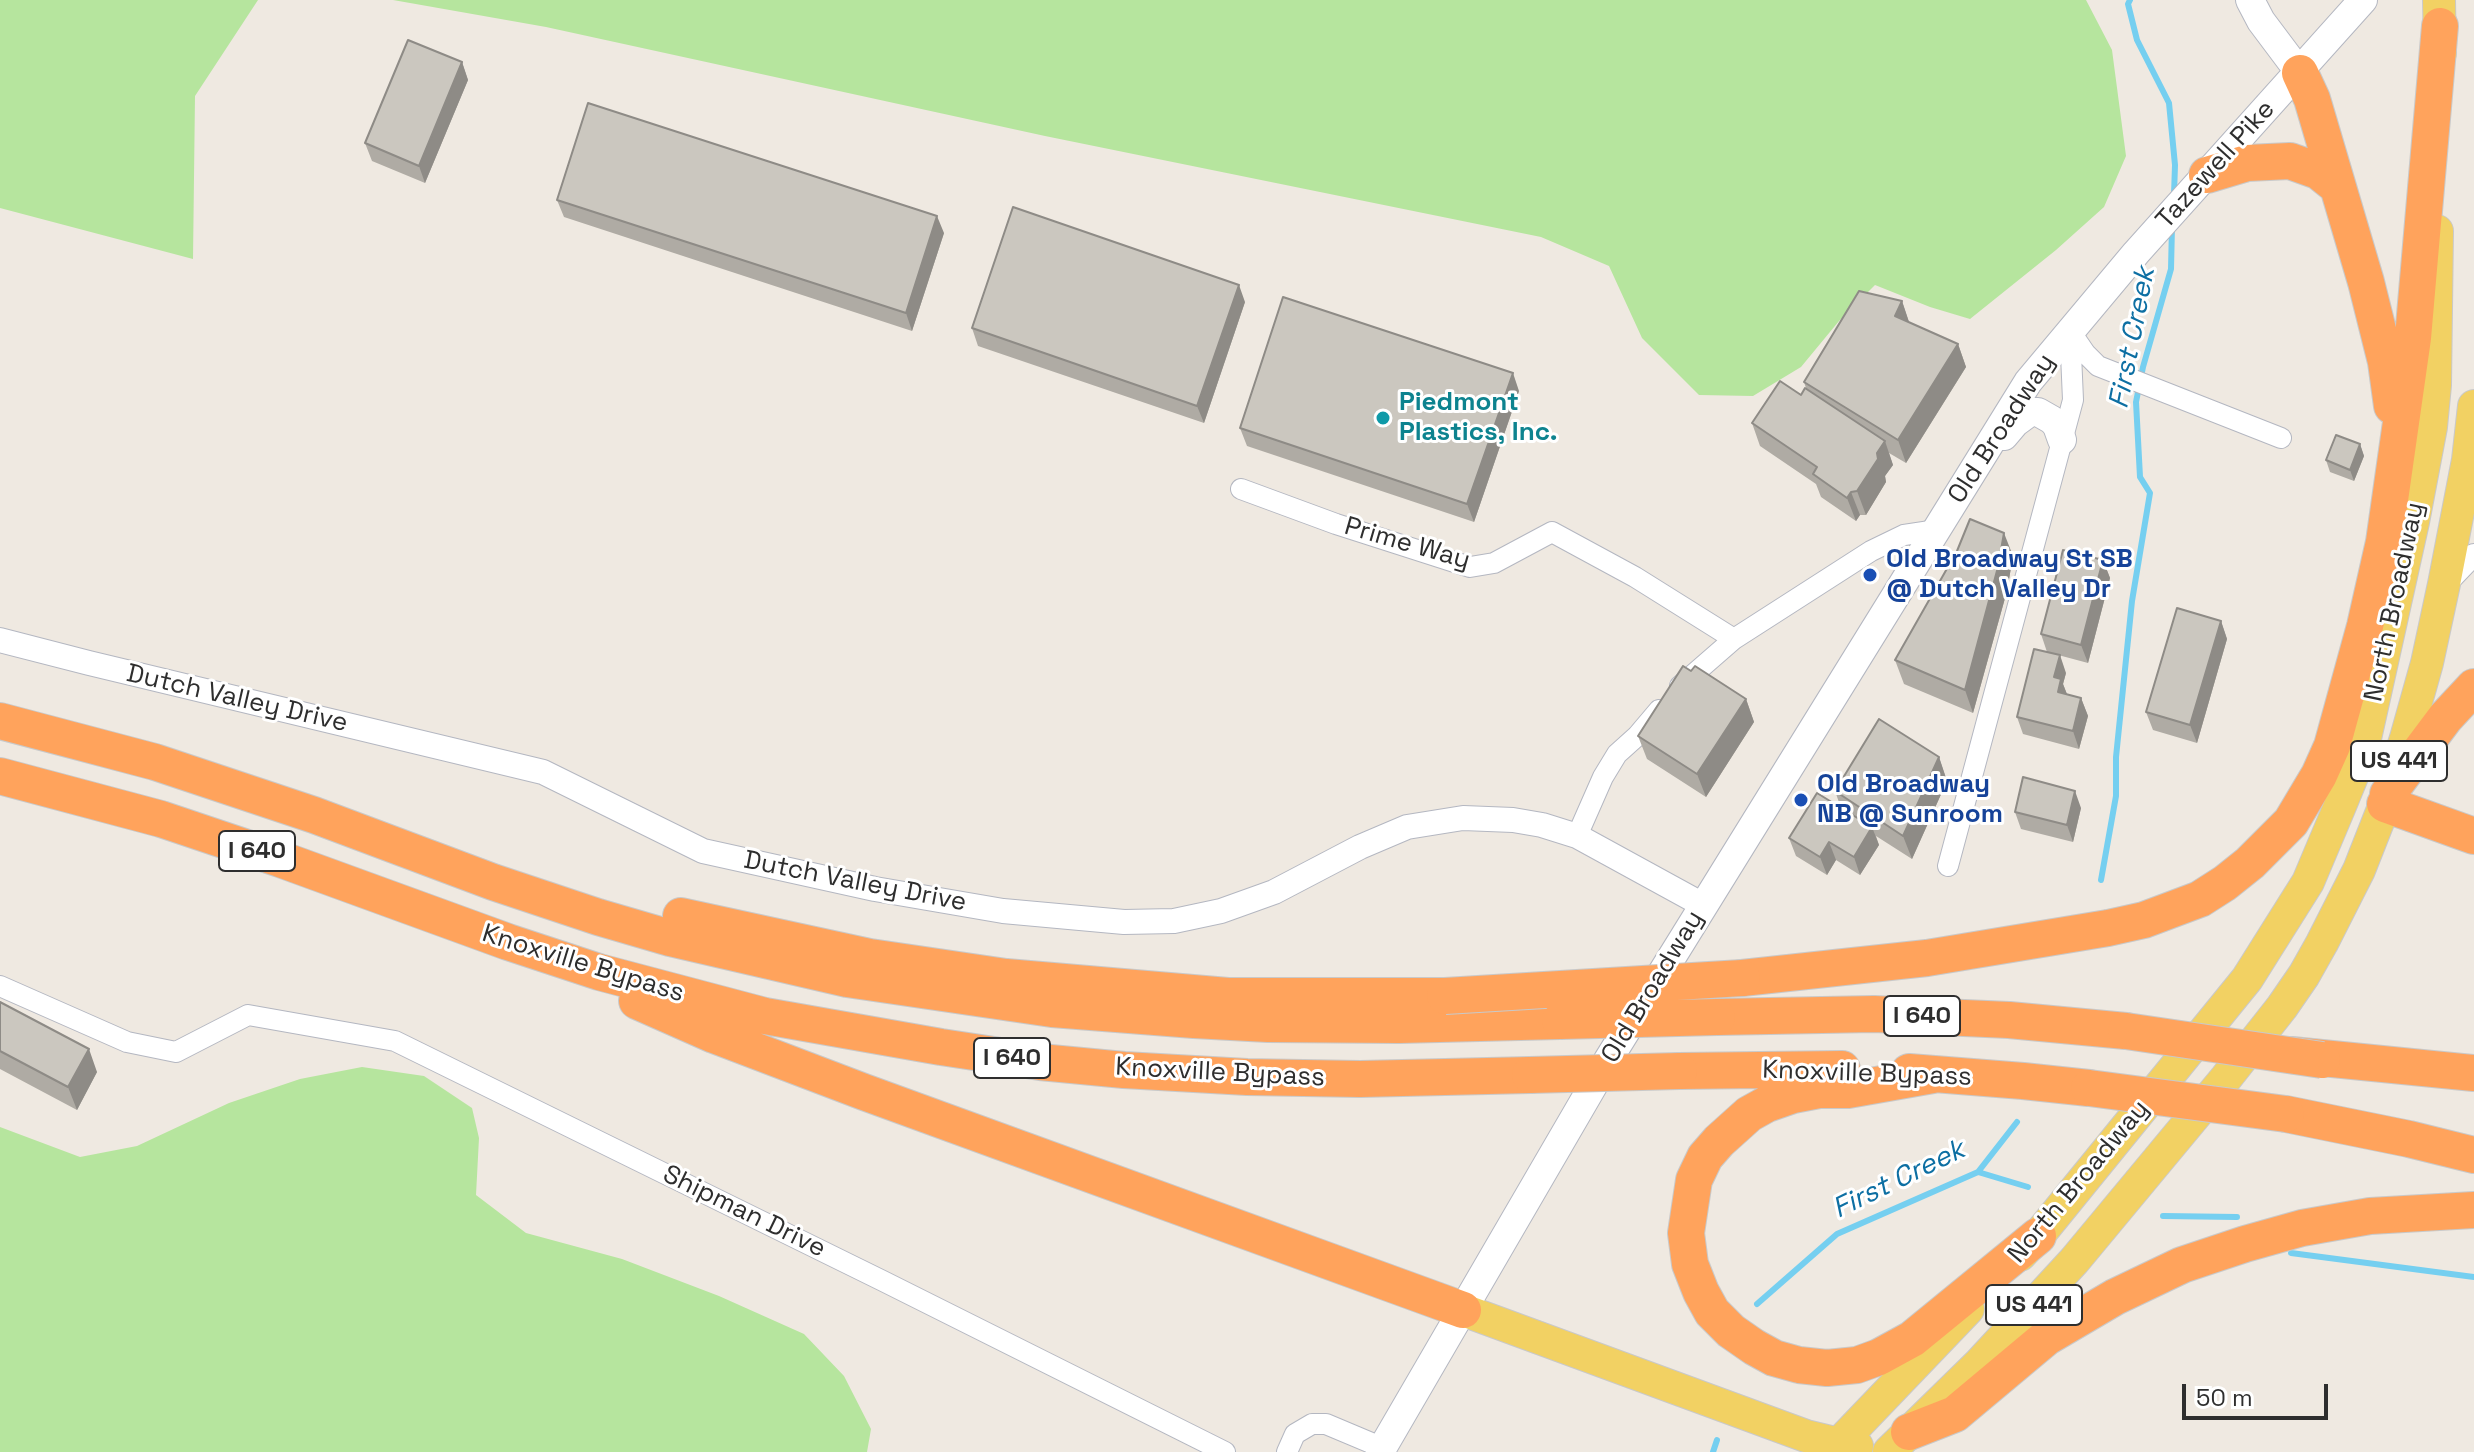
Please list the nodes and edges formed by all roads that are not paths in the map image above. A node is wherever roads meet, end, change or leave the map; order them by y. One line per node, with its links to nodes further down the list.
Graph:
1 (2250, 0): 4 (main road)
2 (2363, 0): 4 (main road, Tazewell Pike)
3 (2440, 13): 11 (highway); 25 (main road, North Broadway / US 441)
4 (2300, 73): 5 (main road, Tazewell Pike); 6 (highway)
5 (2197, 185): 6 (highway); 7 (main road, Tazewell Pike)
6 (2338, 187): 11 (highway)
7 (2070, 331): 9 (street); 10 (street); 13 (main road, Old Broadway)
8 (2474, 406): 12 (main road, North Broadway / US 441)
9 (2281, 438)
10 (2062, 440): 13 (main road); 28 (street)
11 (2396, 460): 21 (highway, bridge)
12 (2471, 465): 17 (main road, North Broadway / US 441)
13 (1977, 466): 15 (main road, Old Broadway)
14 (1241, 489): 18 (street, Prime Way)
15 (1937, 530): 18 (street, Old Broadway); 29 (main road, Old Broadway)
16 (2474, 556): 17 (street)
17 (2444, 584): 24 (main road, North Broadway / US 441)
18 (1734, 639): 26 (street, Old Broadway)
19 (0, 640): 26 (street, Dutch Valley Drive)
20 (2474, 687): 24 (highway)
21 (0, 699)
22 (0, 721): 32 (highway, Knoxville Bypass / I 640, bridge)
23 (0, 776): 30 (highway, Knoxville Bypass / I 640)
24 (2386, 799): 25 (main road); 27 (highway); 41 (main road, North Broadway / US 441)
25 (2340, 806): 38 (main road, North Broadway / US 441)
26 (1577, 836): 29 (street, Dutch Valley Drive)
27 (2474, 836)
28 (1948, 866)
29 (1703, 905): 39 (main road, Old Broadway)
30 (508, 942): 34 (highway, Knoxville Bypass / I 640, bridge); 39 (highway)
31 (0, 986): 44 (street, Shipman Drive)
32 (2277, 1053): 33 (highway); 35 (highway, Knoxville Bypass / I 640, bridge)
33 (2474, 1073)
34 (1933, 1075): 36 (highway, Knoxville Bypass / I 640, bridge); 38 (highway)
35 (2474, 1094)
36 (2474, 1155)
37 (2474, 1210): 41 (highway)
38 (2038, 1236): 42 (main road, North Broadway / US 441)
39 (1463, 1310): 40 (main road); 43 (main road, Old Broadway)
40 (1751, 1414): 42 (main road); 46 (main road)
41 (1898, 1443): 42 (main road)
42 (1835, 1448)
43 (1381, 1450): 45 (street)
44 (1225, 1452)
45 (1287, 1452)
46 (1781, 1452)

